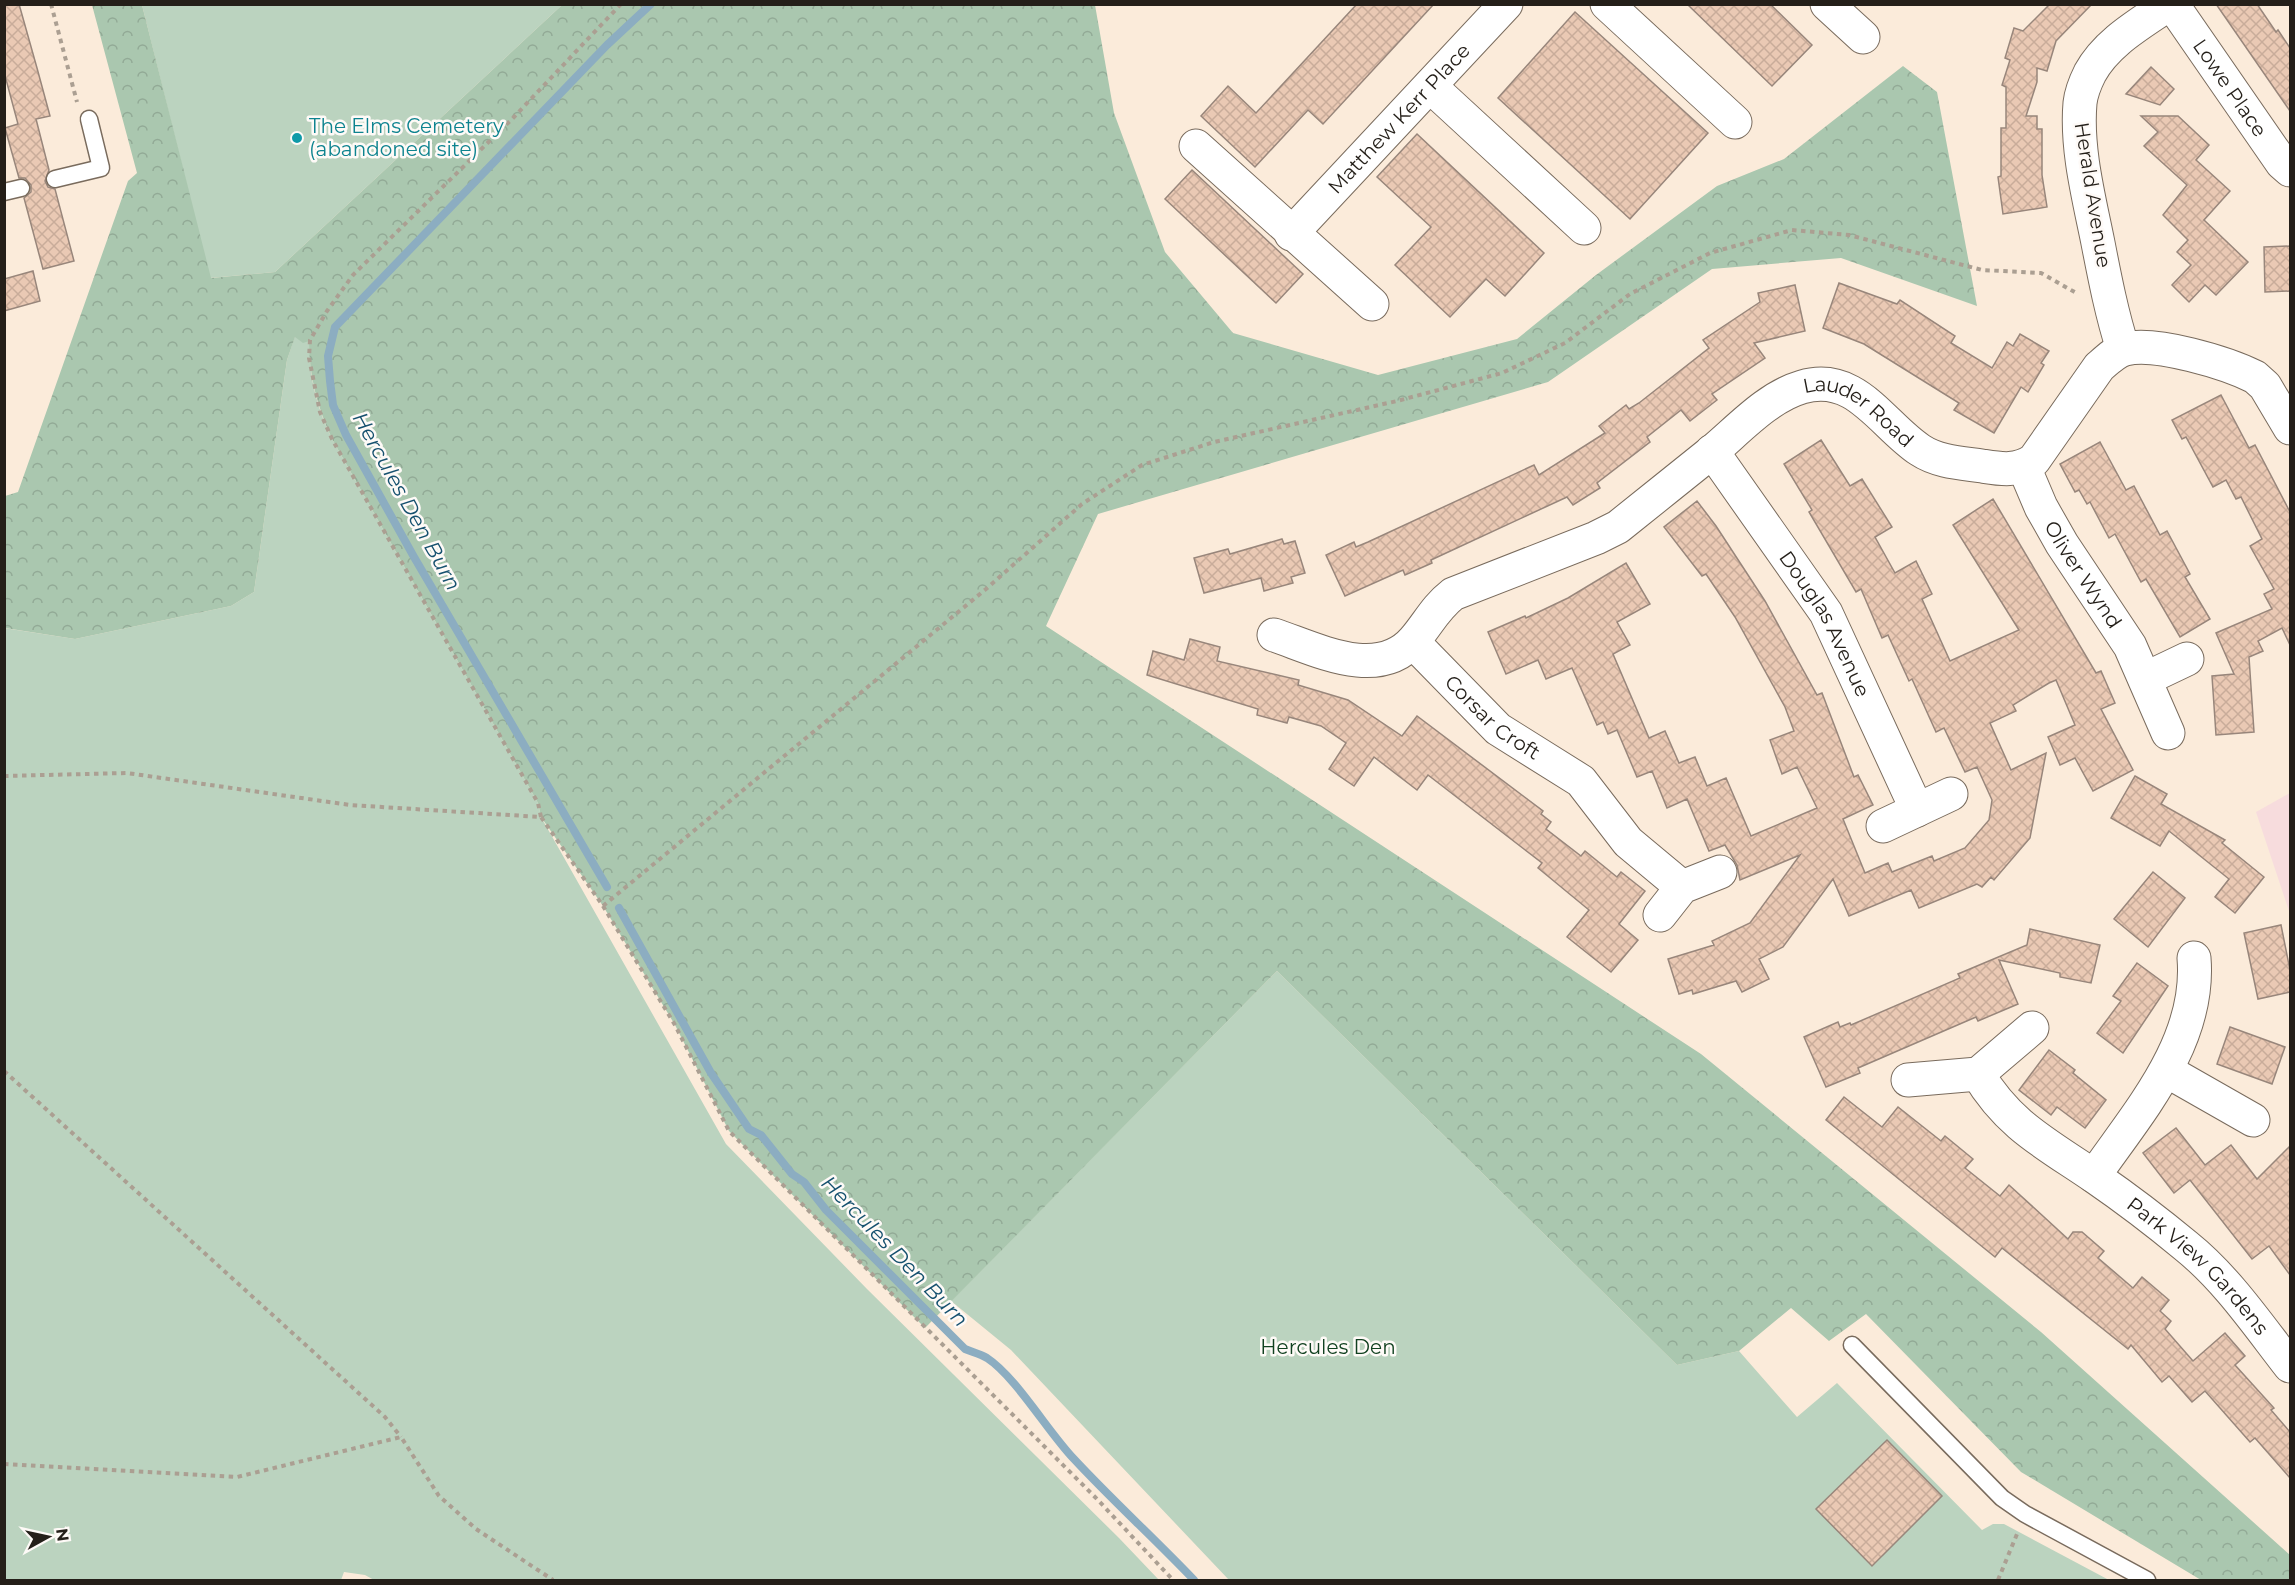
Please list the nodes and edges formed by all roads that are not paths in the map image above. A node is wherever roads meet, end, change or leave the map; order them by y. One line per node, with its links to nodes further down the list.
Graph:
1 (1506, 4): 6 (street, Matthew Kerr Place)
2 (1607, 4): 8 (street)
3 (1827, 4): 5 (street)
4 (2170, 4): 10 (street, Lowe Place); 15 (street, Herald Avenue)
5 (1863, 37)
6 (1430, 86): 12 (street); 13 (street, Matthew Kerr Place)
7 (89, 119): 11 (lane)
8 (1735, 122)
9 (1196, 146): 13 (street)
10 (2290, 170)
11 (55, 179)
12 (1584, 228)
13 (1292, 234): 14 (street)
14 (1372, 304)
15 (2123, 349): 16 (street); 18 (street)
16 (2290, 428)
17 (1713, 451): 18 (street, Lauder Road); 20 (street, Lauder Road); 25 (street, Douglas Avenue)
18 (2024, 467): 22 (street, Oliver Wynd)
19 (1274, 635): 20 (street)
20 (1413, 642): 28 (street, Corsar Croft)
21 (2187, 659): 22 (street)
22 (2145, 679): 23 (street, Oliver Wynd)
23 (2168, 733)
24 (1951, 794): 25 (street)
25 (1917, 810): 26 (street)
26 (1883, 826)
27 (1720, 872): 28 (street)
28 (1682, 887): 29 (street)
29 (1660, 915)
30 (2194, 958): 32 (street)
31 (2032, 1028): 33 (street)
32 (2167, 1071): 35 (street); 36 (street)
33 (1977, 1074): 34 (street); 36 (street, Park View Gardens)
34 (1908, 1080)
35 (2253, 1120)
36 (2094, 1176): 38 (street, Park View Gardens)
37 (1852, 1345): 39 (lane)
38 (2290, 1366)
39 (2147, 1581)

